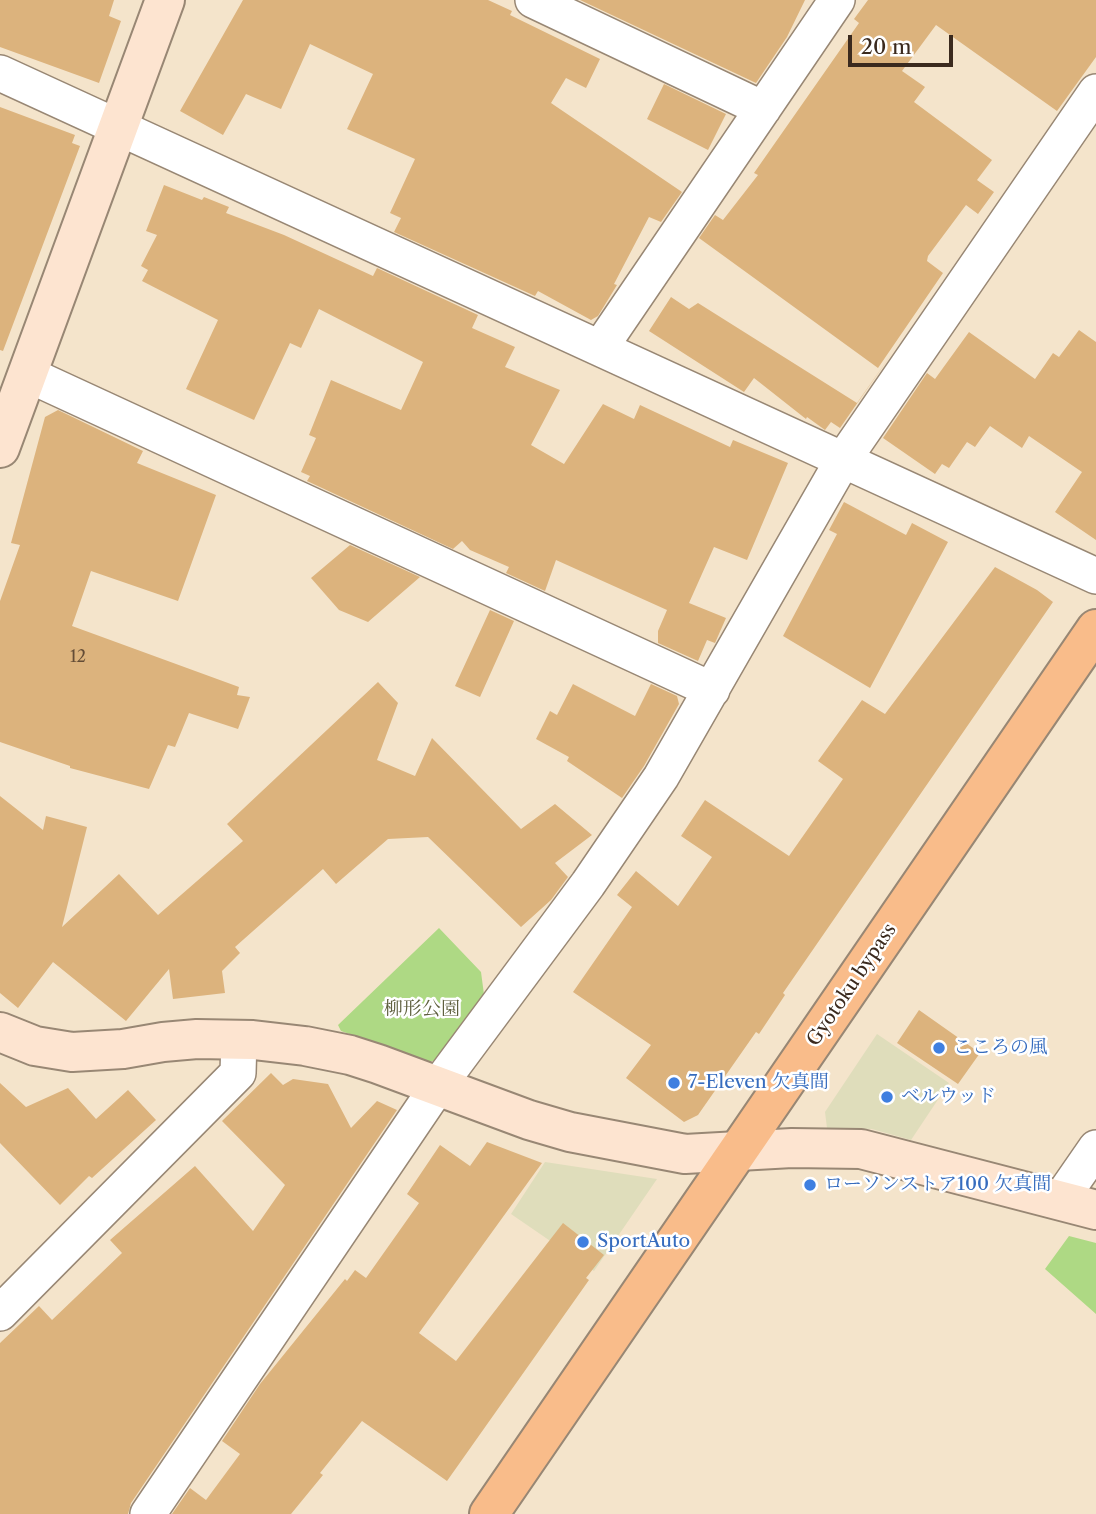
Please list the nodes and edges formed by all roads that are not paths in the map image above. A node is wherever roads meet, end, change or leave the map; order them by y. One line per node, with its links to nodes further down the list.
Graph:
1 (165, 0): 7 (street)
2 (533, 0): 6 (street)
3 (837, 0): 6 (street)
4 (0, 73): 7 (street)
5 (1096, 92): 11 (street)
6 (763, 109): 8 (street)
7 (118, 126): 8 (street); 9 (street)
8 (600, 348): 11 (street)
9 (27, 374): 10 (street); 14 (street)
10 (0, 448)
11 (843, 460): 12 (street); 14 (street)
12 (1096, 576)
13 (1096, 629): 19 (main road, Gyotoku bypass)
14 (712, 690): 17 (street)
15 (0, 1032): 16 (street)
16 (239, 1040): 17 (street); 21 (street)
17 (438, 1086): 19 (street); 22 (street)
18 (1096, 1148): 20 (street)
19 (739, 1150): 20 (street); 23 (main road, Gyotoku bypass)
20 (1078, 1205)
21 (0, 1313)
22 (148, 1514)
23 (489, 1514)

